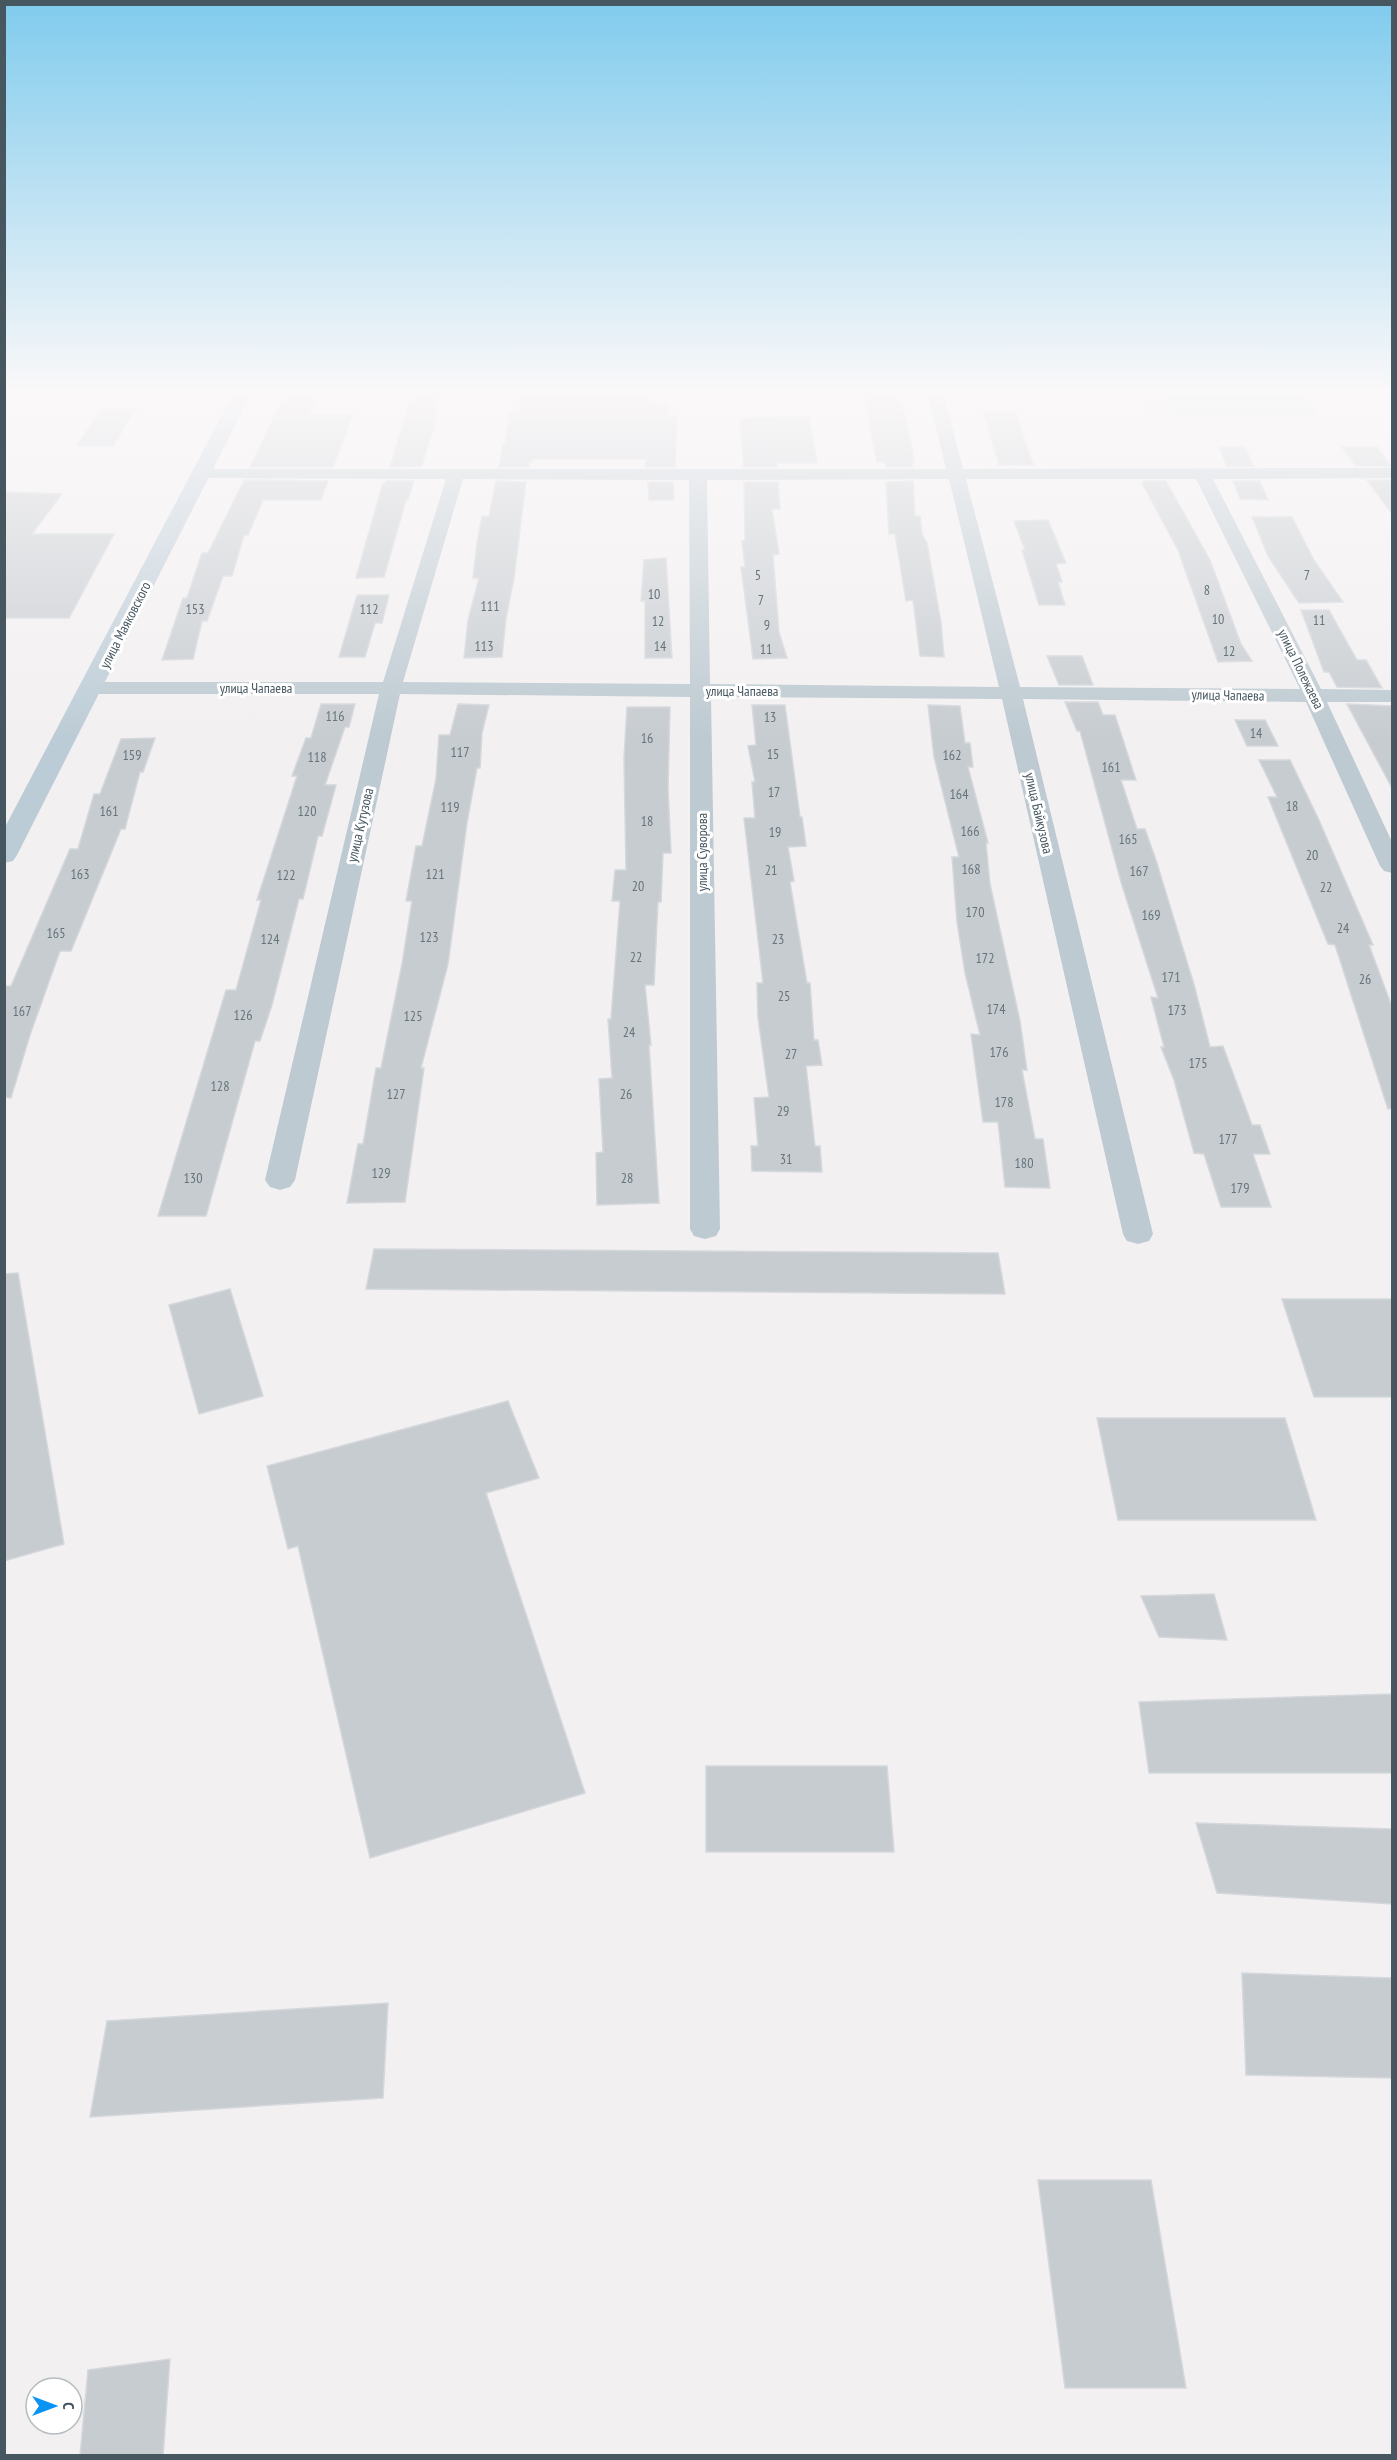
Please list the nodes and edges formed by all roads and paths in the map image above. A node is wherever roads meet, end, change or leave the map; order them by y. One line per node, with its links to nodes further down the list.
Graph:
1 (185, 509): 6 (main road, улица Маяковского)
2 (445, 509): 7 (street, улица Кутузова)
3 (698, 509): 8 (street, улица Суворова)
4 (964, 509): 9 (street, улица Байкузова)
5 (1220, 509): 10 (street, улица Полежаева)
6 (92, 688): 7 (street, улица Чапаева); 12 (main road, улица Маяковского)
7 (391, 688): 8 (street, улица Чапаева); 14 (street, улица Кутузова)
8 (700, 691): 9 (street, улица Чапаева); 15 (street, улица Суворова)
9 (1011, 692): 10 (street, улица Чапаева); 16 (street, улица Байкузова)
10 (1314, 696): 11 (street, улица Чапаева); 13 (street, улица Полежаева)
11 (1392, 696)
12 (4, 855)
13 (1392, 866)
14 (280, 1180)
15 (705, 1229)
16 (1138, 1234)

